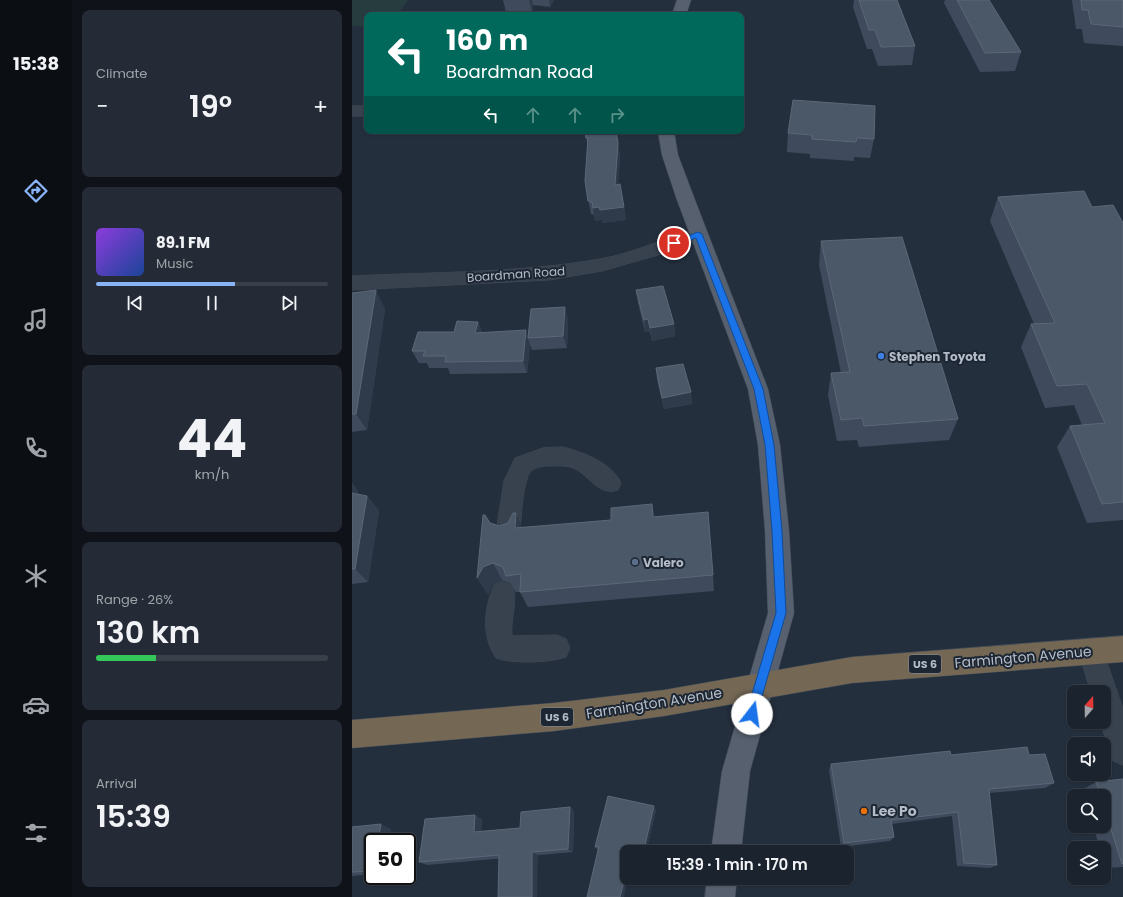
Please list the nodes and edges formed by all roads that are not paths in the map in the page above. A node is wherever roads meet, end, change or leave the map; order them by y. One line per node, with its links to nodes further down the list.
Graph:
1 (684, 0): 2 (main road)
2 (680, 12)
3 (352, 111): 4 (street)
4 (364, 111)
5 (666, 134): 6 (main road)
6 (698, 234): 7 (street, Boardman Road); 14 (main road)
7 (352, 283)
8 (610, 483): 9 (street)
9 (508, 532)
10 (503, 593): 11 (street)
11 (557, 648)
12 (1123, 649): 13 (highway, Farmington Avenue / US 6)
13 (1091, 651): 14 (highway, Farmington Avenue / US 6); 16 (street)
14 (760, 686): 15 (highway, Farmington Avenue / US 6); 17 (main road)
15 (352, 734)
16 (1123, 751)
17 (727, 845)
18 (721, 885): 19 (main road)
19 (720, 897)

